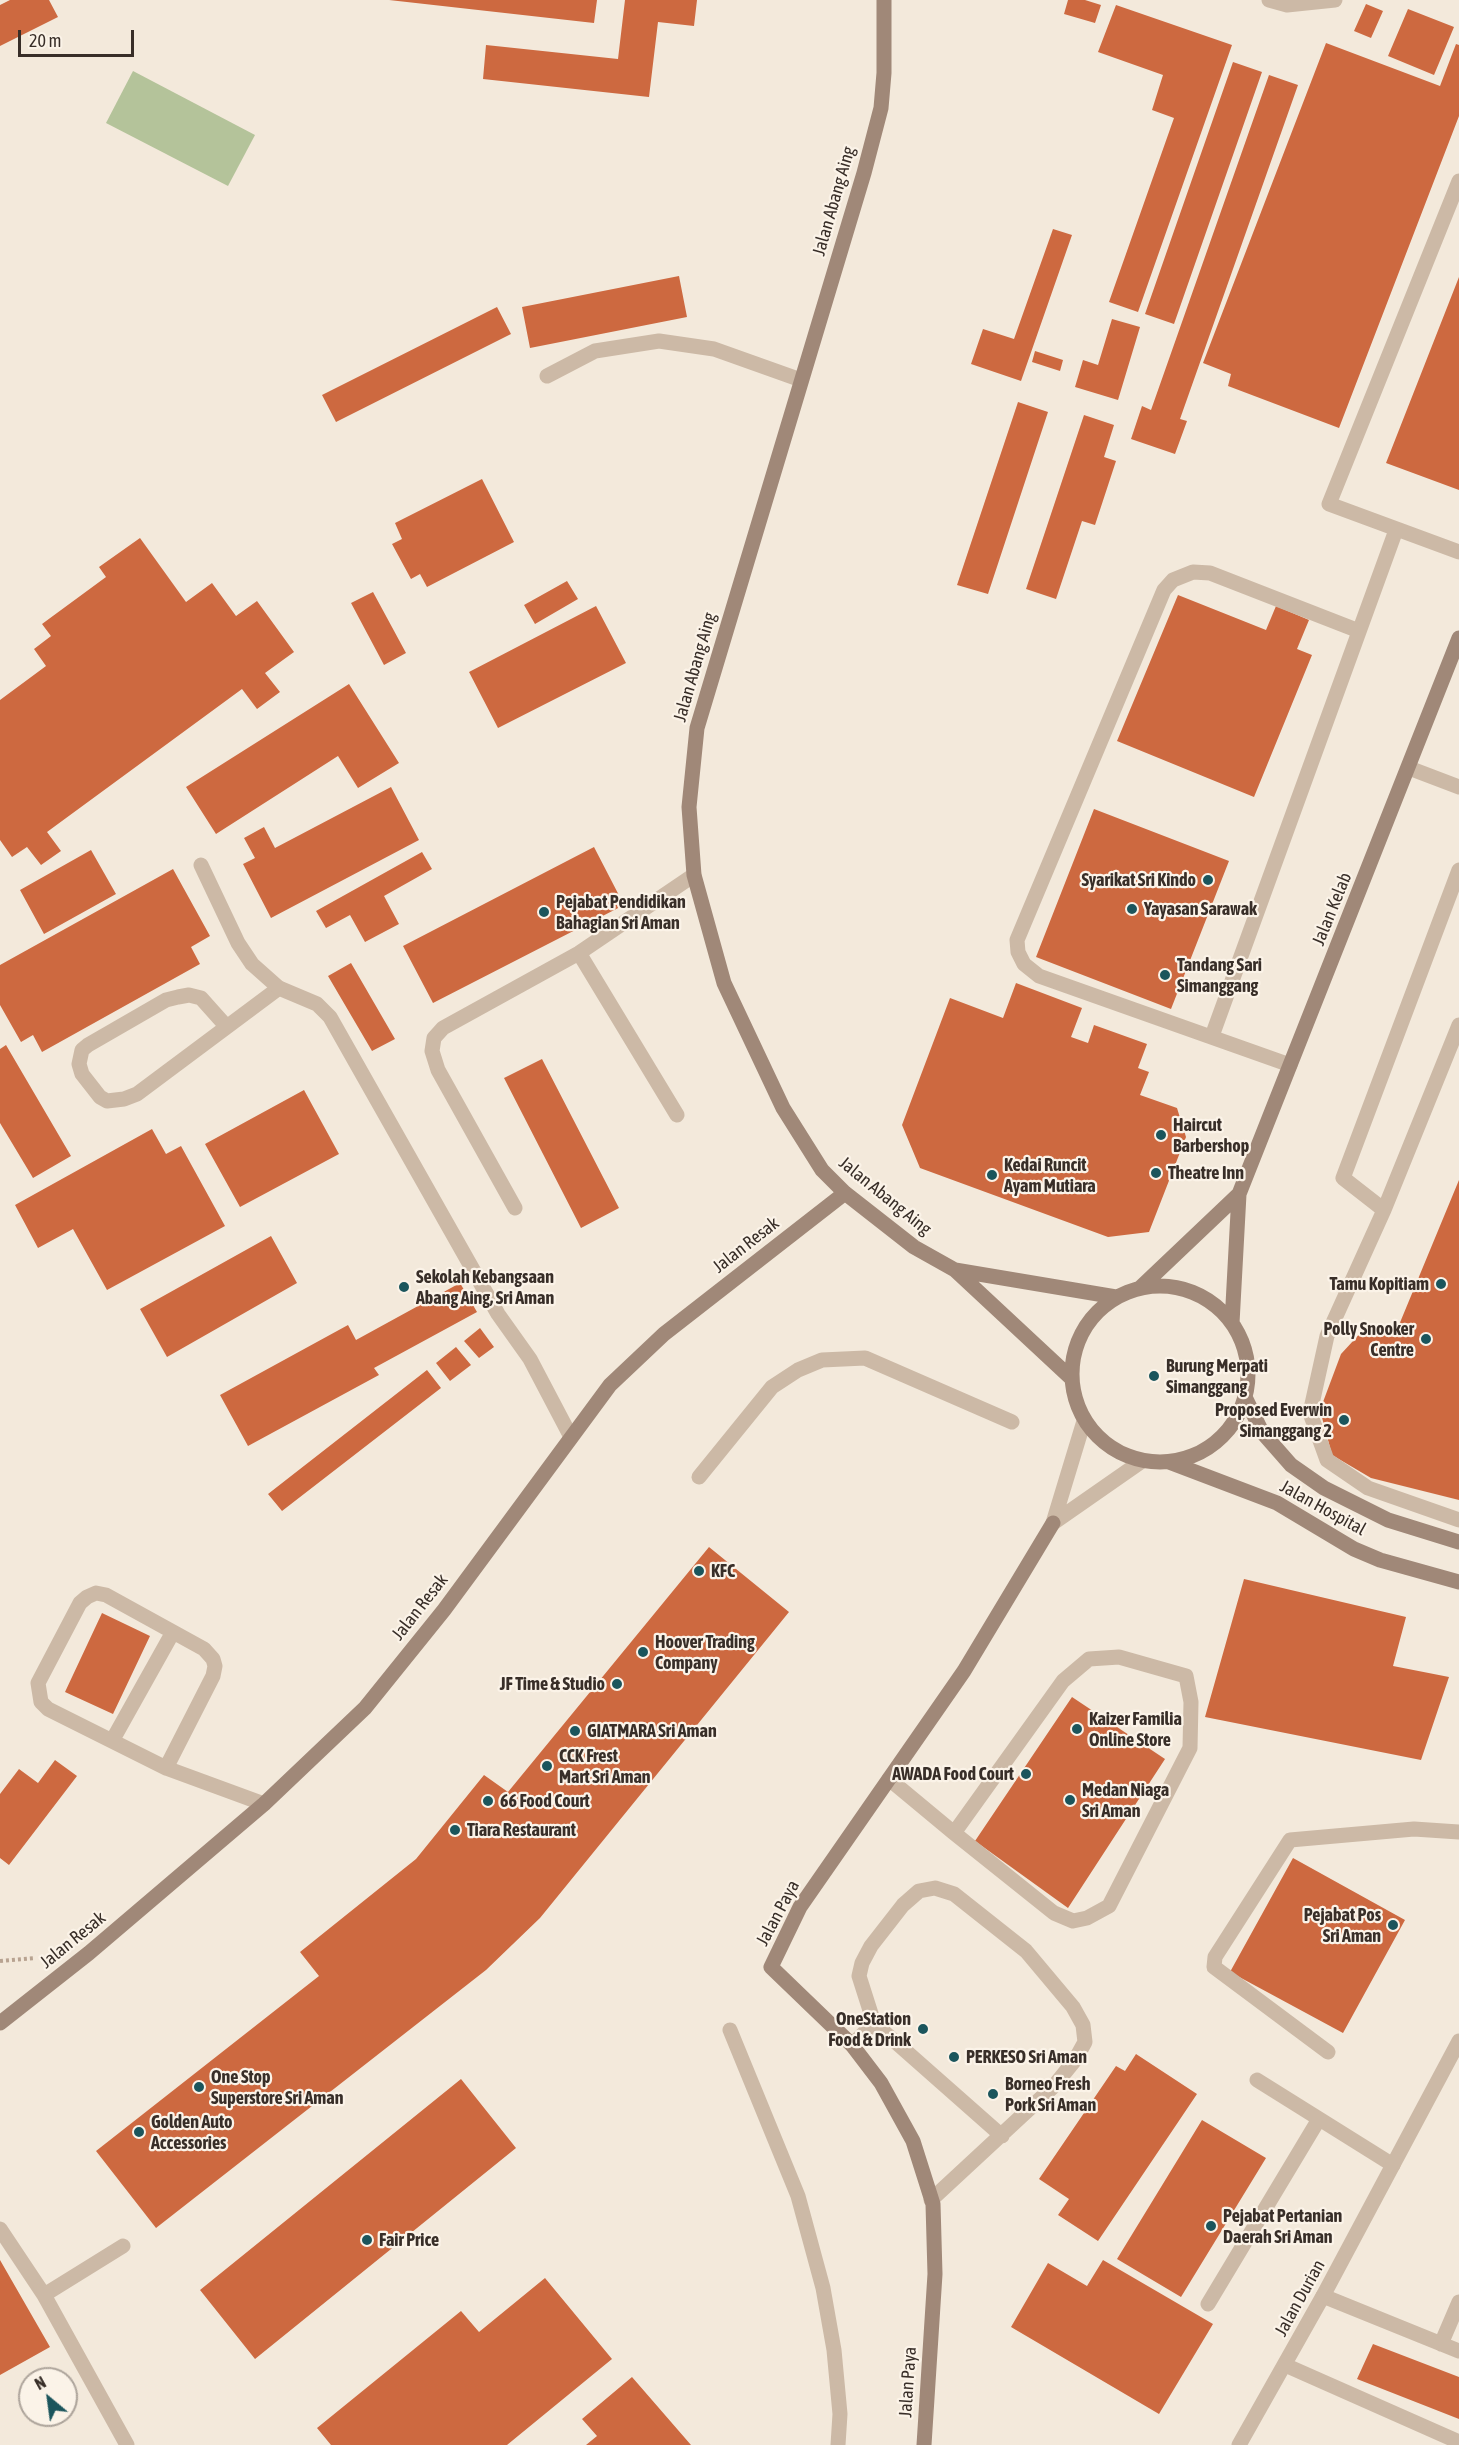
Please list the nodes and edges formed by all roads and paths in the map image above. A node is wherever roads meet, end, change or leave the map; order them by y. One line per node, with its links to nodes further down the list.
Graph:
1 (884, 0): 6 (street, Jalan Abang Aing)
2 (1269, 0): 3 (street)
3 (1335, 0)
4 (1459, 180): 7 (street)
5 (547, 376): 6 (street)
6 (801, 380): 15 (street, Jalan Abang Aing)
7 (1396, 530): 8 (street); 9 (street)
8 (1459, 552)
9 (1359, 631): 20 (street); 20 (street)
10 (1459, 638): 11 (street, Jalan Kelab)
11 (1409, 768): 12 (street); 21 (street, Jalan Kelab)
12 (1459, 787)
13 (201, 865): 17 (street)
14 (1459, 870): 26 (street)
15 (694, 874): 16 (street); 23 (street, Jalan Abang Aing)
16 (579, 953): 22 (street); 25 (street)
17 (279, 988): 19 (street); 35 (street)
18 (1459, 1025): 26 (street)
19 (226, 1026): 19 (street)
20 (1212, 1036): 21 (street)
21 (1290, 1065): 24 (street, Jalan Kelab)
22 (676, 1115)
23 (845, 1193): 27 (street, Jalan Abang Aing); 35 (street, Jalan Resak)
24 (1239, 1194): 28 (street, Jalan Kelab); 30 (street, Jalan Kelab)
25 (515, 1208)
26 (1384, 1210): 39 (street)
27 (955, 1270): 29 (street); 31 (street)
28 (1140, 1288): 29 (street); 30 (street)
29 (1116, 1297): 31 (street)
30 (1232, 1323): 32 (street)
31 (1071, 1378): 33 (street)
32 (1245, 1397): 37 (street); 41 (street, Jalan Hospital)
33 (1084, 1421): 36 (street); 40 (street)
34 (1012, 1422): 38 (street)
35 (571, 1437): 47 (street, Jalan Resak)
36 (1142, 1461): 37 (street); 40 (street)
37 (1169, 1462): 42 (street, Jalan Hospital)
38 (699, 1477)
39 (1459, 1520)
40 (1053, 1523): 46 (street, Jalan Paya)
41 (1459, 1542)
42 (1459, 1582)
43 (173, 1632): 44 (street); 44 (street); 45 (street)
44 (112, 1741): 45 (street)
45 (166, 1768): 47 (street)
46 (889, 1779): 49 (street); 54 (street, Jalan Paya)
47 (264, 1804): 51 (street, Jalan Resak)
48 (1459, 1832): 55 (street)
49 (954, 1833): 49 (street)
50 (874, 2023): 54 (street); 58 (street); 58 (street)
51 (0, 2024)
52 (730, 2030): 72 (street)
53 (1459, 2041): 59 (street, Jalan Durian)
54 (852, 2045): 60 (street, Jalan Paya)
55 (1328, 2052)
56 (1257, 2080): 57 (street)
57 (1319, 2119): 59 (street); 66 (street)
58 (1002, 2136): 60 (street)
59 (1393, 2165): 64 (street, Jalan Durian)
60 (931, 2200): 73 (street, Jalan Paya)
61 (0, 2229): 63 (street)
62 (123, 2246): 63 (street)
63 (44, 2295): 71 (street)
64 (1323, 2296): 67 (street); 69 (street, Jalan Durian)
65 (1459, 2302): 67 (street)
66 (1208, 2304)
67 (1441, 2344): 68 (street)
68 (1459, 2351)
69 (1285, 2365): 70 (street); 74 (street, Jalan Durian)
70 (1459, 2442)
71 (127, 2445)
72 (838, 2445)
73 (924, 2445)
74 (1239, 2445)

